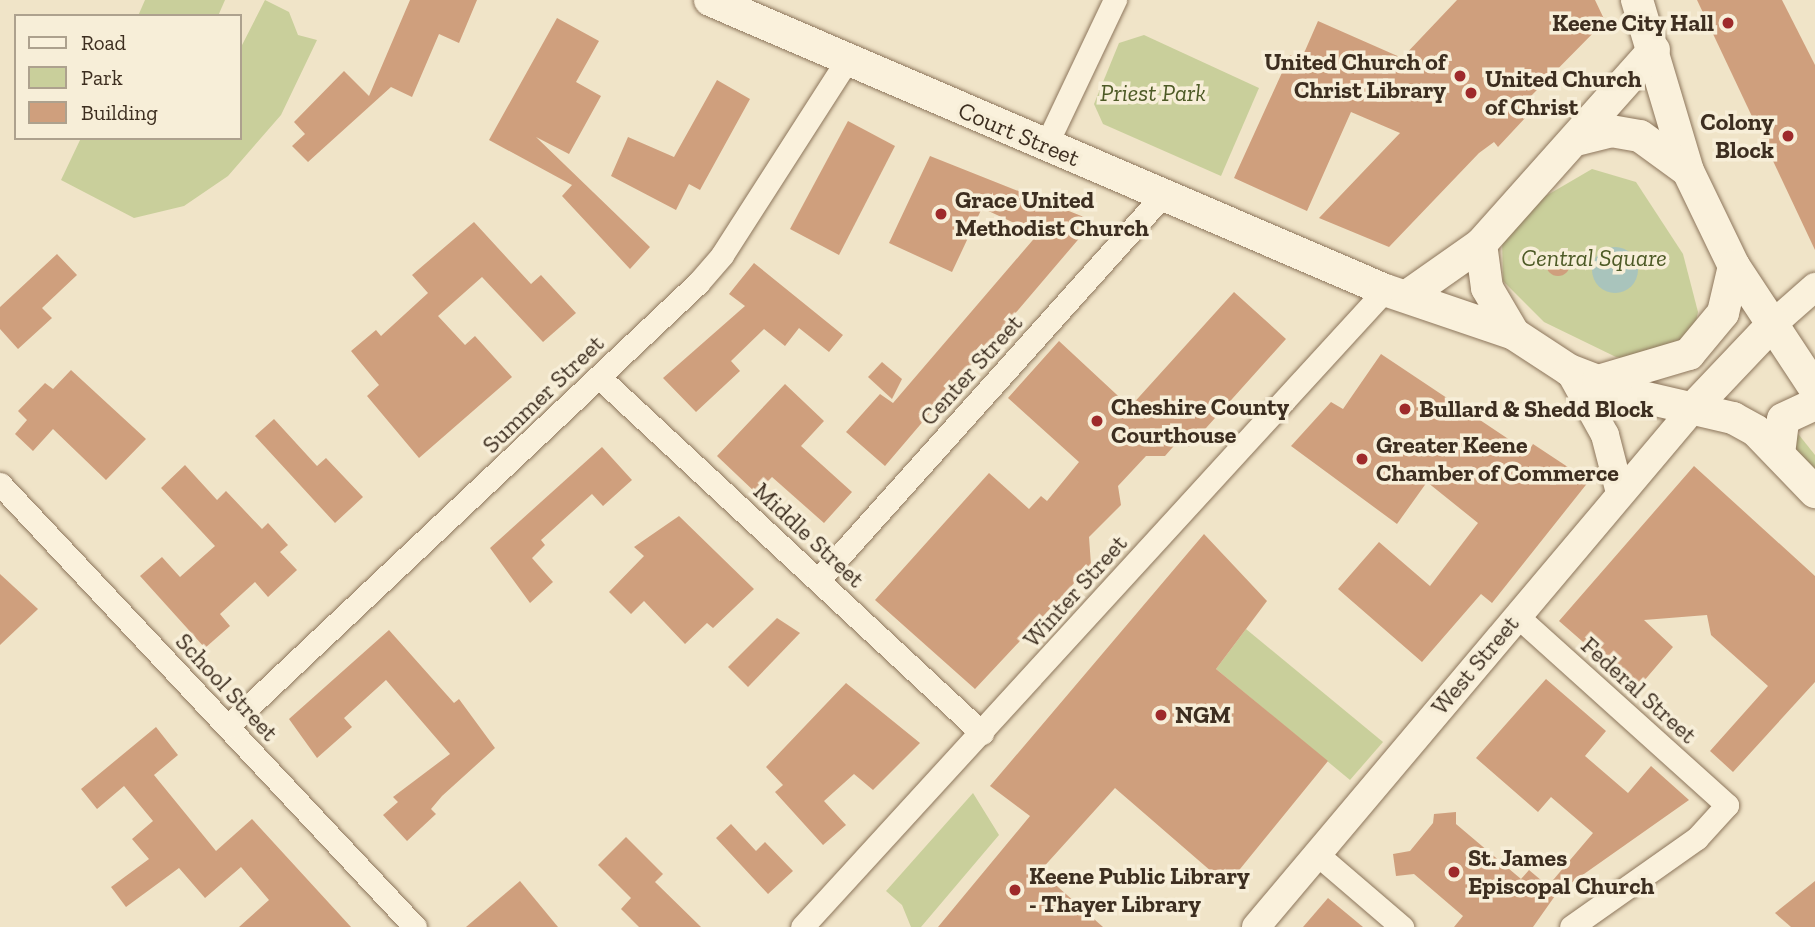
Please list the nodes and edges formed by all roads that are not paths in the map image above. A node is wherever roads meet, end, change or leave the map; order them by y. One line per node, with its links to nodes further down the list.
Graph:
1 (710, 0): 5 (main road, Court Street)
2 (1115, 0): 7 (street)
3 (1637, 0): 4 (main road)
4 (1654, 50): 6 (main road); 8 (main road)
5 (846, 60): 7 (main road, Court Street); 17 (street, Summer Street)
6 (1580, 139): 8 (main road); 10 (main road)
7 (1046, 145): 9 (main road, Court Street)
8 (1688, 171): 11 (main road)
9 (1162, 196): 13 (main road, Court Street); 26 (street, Center Street)
10 (1481, 244): 13 (main road); 15 (main road)
11 (1734, 266): 14 (main road); 18 (main road)
12 (1815, 287): 14 (street)
13 (1396, 293): 15 (main road); 29 (street, Winter Street)
14 (1773, 324): 19 (main road); 21 (main road)
15 (1514, 334): 16 (main road)
16 (1569, 370): 18 (main road); 25 (street)
17 (599, 377): 26 (street, Middle Street); 28 (street, Summer Street)
18 (1598, 381): 21 (main road)
19 (1815, 389)
20 (1815, 404): 22 (main road)
21 (1696, 405): 22 (main road); 25 (street, West Street)
22 (1779, 454): 24 (main road)
23 (1, 487): 28 (street, School Street)
24 (1815, 492)
25 (1620, 493): 27 (street, West Street)
26 (819, 579): 29 (street, Middle Street)
27 (1516, 615): 30 (street, West Street); 35 (street, Federal Street)
28 (228, 726): 31 (street, School Street)
29 (982, 733): 32 (street, Winter Street)
30 (1318, 855): 33 (street, West Street); 34 (street)
31 (415, 927)
32 (802, 927)
33 (1256, 927)
34 (1402, 927)
35 (1571, 927)

